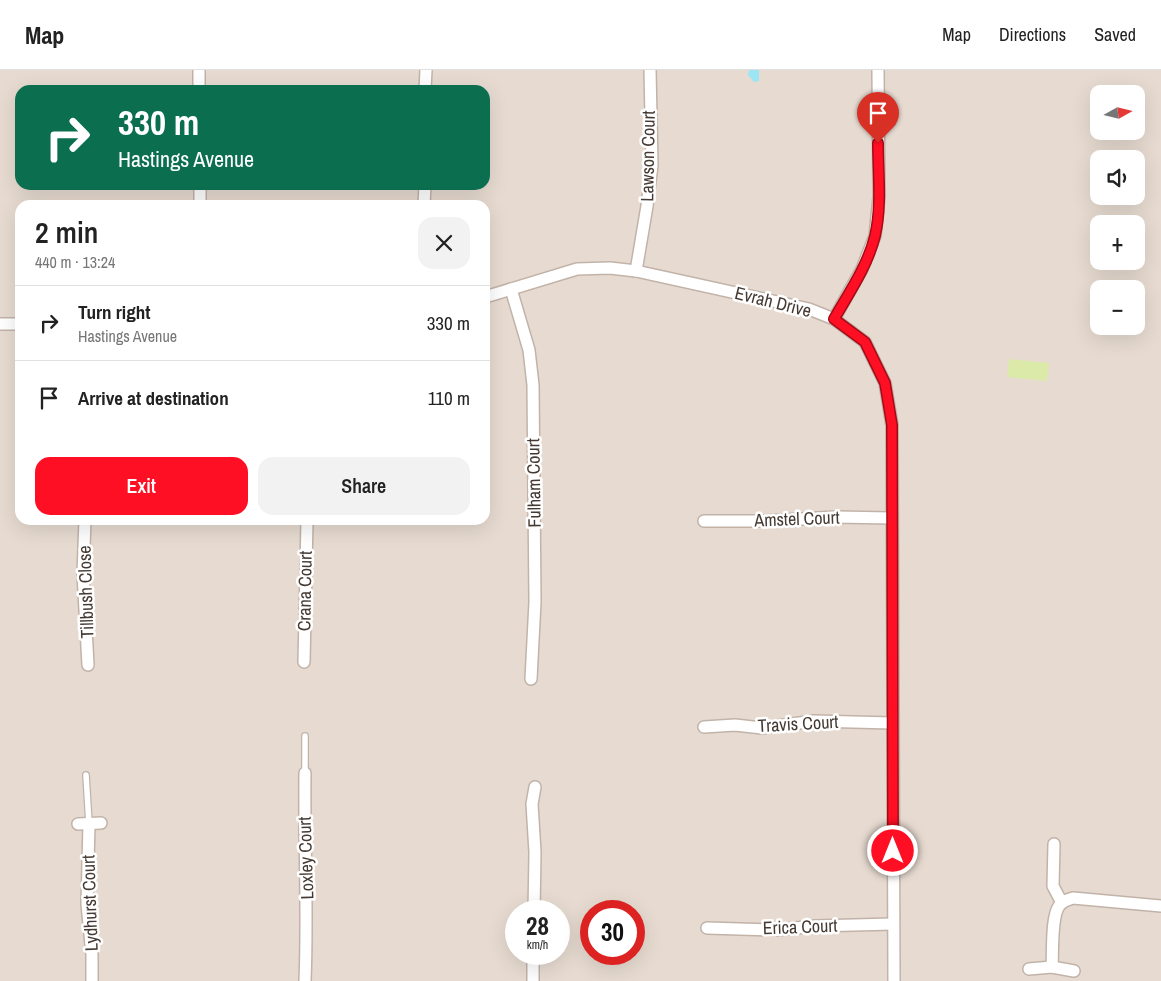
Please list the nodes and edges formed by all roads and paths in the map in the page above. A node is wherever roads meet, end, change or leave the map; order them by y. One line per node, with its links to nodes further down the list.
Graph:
1 (199, 70): 5 (street)
2 (426, 70): 6 (street)
3 (650, 70): 7 (street, Lawson Court)
4 (878, 70): 10 (street)
5 (199, 85)
6 (425, 85)
7 (636, 270): 8 (street, Evrah Drive); 10 (street, Evrah Drive)
8 (511, 289): 9 (street, Evrah Drive); 19 (street, Fulham Court)
9 (490, 295)
10 (834, 319): 13 (street, Evrah Drive)
11 (0, 324): 12 (street)
12 (15, 324)
13 (891, 518): 14 (street, Amstel Court); 20 (street, Evrah Drive)
14 (704, 521)
15 (85, 525): 18 (street, Tillbush Close)
16 (307, 525): 17 (street, Crana Court)
17 (304, 662)
18 (88, 665)
19 (531, 679)
20 (892, 724): 21 (street, Travis Court); 32 (street, Evrah Drive)
21 (704, 727)
22 (305, 736): 23 (lane, Loxley Court)
23 (305, 773): 39 (street, Loxley Court)
24 (86, 775): 27 (lane, Lydhurst Court)
25 (535, 787): 29 (street)
26 (101, 823): 27 (street)
27 (84, 824): 38 (street, Lydhurst Court)
28 (1054, 844): 30 (street)
29 (534, 900)
30 (1062, 903): 31 (street); 35 (street)
31 (1161, 906)
32 (893, 924): 33 (street, Erica Court); 41 (street, Evrah Drive)
33 (707, 928)
34 (533, 965): 40 (street)
35 (1052, 967): 36 (street); 37 (street)
36 (1029, 969)
37 (1074, 970)
38 (92, 981)
39 (305, 981)
40 (533, 981)
41 (894, 981)

